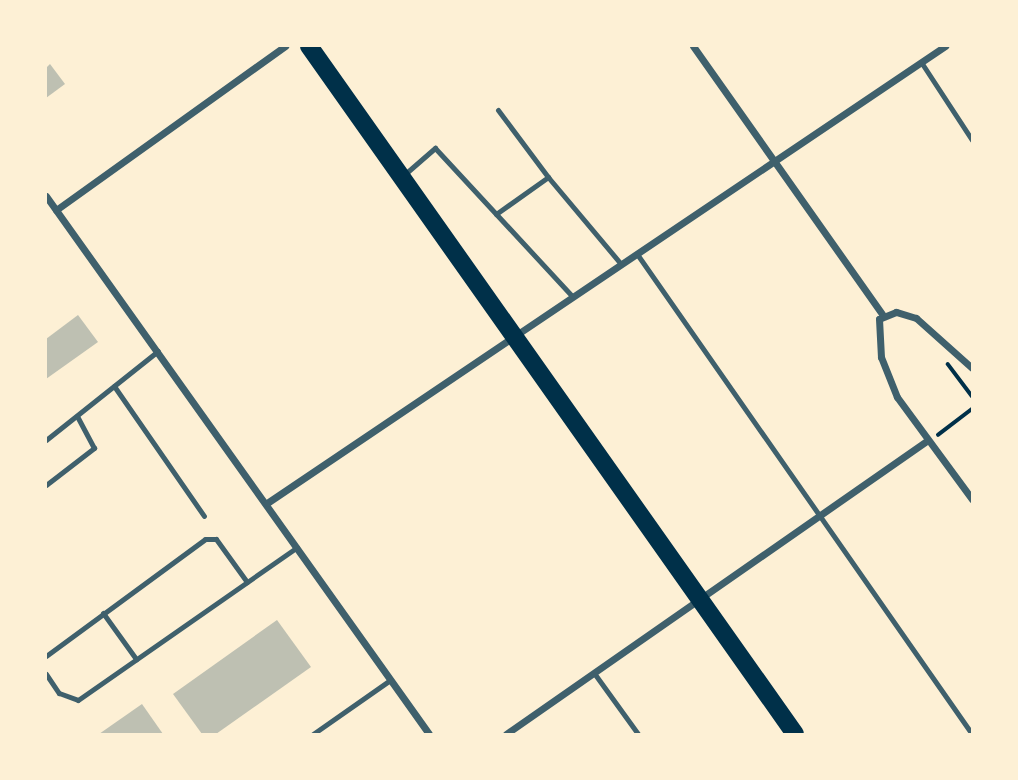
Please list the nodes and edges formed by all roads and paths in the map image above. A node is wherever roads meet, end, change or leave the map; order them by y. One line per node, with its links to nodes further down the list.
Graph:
1 (285, 46): 12 (street)
2 (309, 46): 9 (main road)
3 (693, 46): 8 (street)
4 (945, 46): 5 (street)
5 (921, 62): 7 (lane); 8 (street)
6 (498, 110): 10 (lane)
7 (972, 140)
8 (775, 163): 14 (street); 17 (street)
9 (402, 176): 13 (lane); 18 (main road)
10 (548, 177): 13 (lane); 15 (lane)
11 (46, 196): 12 (street)
12 (56, 210): 19 (street)
13 (496, 214): 16 (lane)
14 (637, 254): 15 (street); 33 (lane)
15 (621, 264): 16 (street)
16 (572, 296): 18 (street)
17 (881, 314): 21 (street); 28 (street)
18 (515, 333): 31 (street); 36 (main road)
19 (158, 351): 22 (lane); 31 (street)
20 (942, 358): 23 (path)
21 (972, 367)
22 (114, 386): 25 (lane); 32 (lane)
23 (972, 396)
24 (972, 409): 26 (path)
25 (77, 416): 27 (lane); 29 (lane)
26 (934, 438)
27 (46, 440)
28 (925, 442): 30 (street); 33 (street)
29 (46, 485)
30 (972, 499)
31 (267, 503): 34 (street)
32 (204, 516)
33 (820, 516): 36 (street); 49 (lane)
34 (297, 547): 35 (lane); 42 (street)
35 (247, 582): 37 (lane); 39 (lane)
36 (701, 600): 40 (street); 48 (main road)
37 (103, 613): 38 (lane); 39 (lane)
38 (46, 656)
39 (136, 659): 43 (lane)
40 (594, 673): 46 (street); 47 (lane)
41 (46, 674): 43 (lane)
42 (390, 680): 44 (lane); 45 (street)
43 (48, 681)
44 (313, 734)
45 (429, 734)
46 (506, 734)
47 (638, 734)
48 (795, 734)
49 (972, 734)

